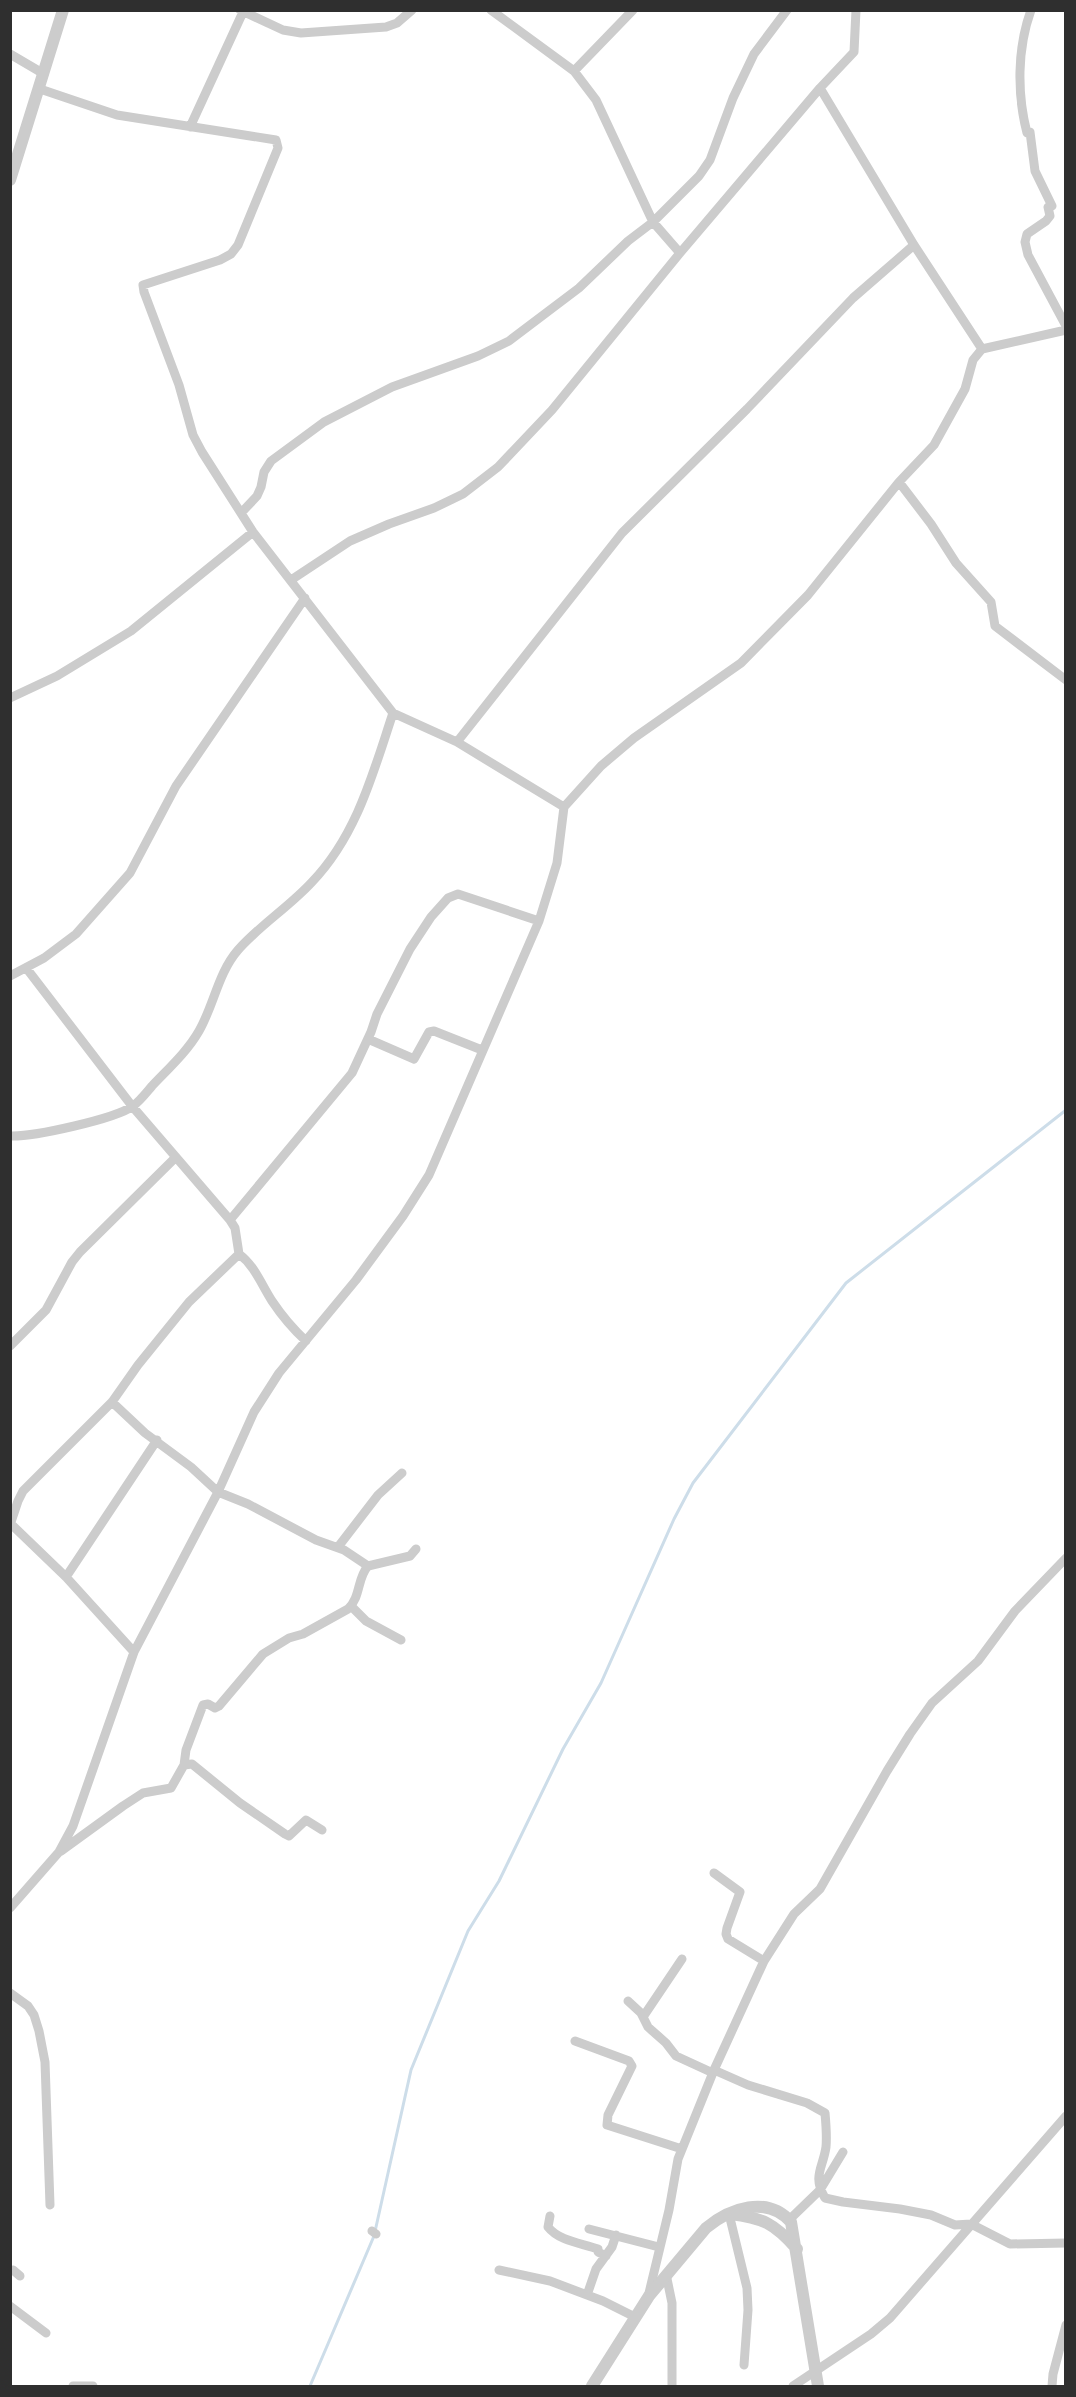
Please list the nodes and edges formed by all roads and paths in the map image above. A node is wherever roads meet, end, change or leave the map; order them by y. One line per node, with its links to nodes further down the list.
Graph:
1 (63, 10): 11 (street)
2 (412, 10): 8 (street)
3 (491, 10): 10 (street)
4 (633, 10): 10 (street)
5 (787, 10): 16 (street)
6 (856, 10): 12 (street)
7 (1031, 10): 19 (street)
8 (242, 11): 14 (street)
9 (10, 54): 11 (street)
10 (574, 71): 16 (street)
11 (44, 74): 13 (street)
12 (820, 88): 17 (street); 18 (street)
13 (40, 89): 14 (street); 15 (street)
14 (190, 127): 22 (street)
15 (10, 180)
16 (653, 222): 18 (street); 22 (street)
17 (914, 245): 20 (street); 29 (street)
18 (680, 253): 24 (street)
19 (1065, 328): 20 (street)
20 (982, 349): 21 (street)
21 (899, 482): 26 (street); 30 (street)
22 (241, 513): 23 (street)
23 (253, 532): 24 (street); 27 (street)
24 (291, 580): 25 (street)
25 (305, 598): 28 (street); 32 (street)
26 (1065, 680)
27 (10, 698)
28 (393, 712): 29 (street); 36 (street)
29 (457, 742): 30 (street)
30 (564, 807): 31 (street)
31 (539, 921): 34 (street); 35 (street)
32 (27, 969): 33 (street); 36 (street)
33 (10, 976)
34 (368, 1039): 35 (street); 39 (street)
35 (482, 1050): 41 (street)
36 (132, 1106): 37 (street); 38 (street)
37 (10, 1136)
38 (176, 1157): 39 (street); 42 (street)
39 (230, 1220): 40 (street)
40 (239, 1254): 41 (street); 43 (street)
41 (306, 1341): 46 (street)
42 (10, 1346)
43 (112, 1402): 44 (street); 47 (street)
44 (157, 1440): 46 (street); 52 (street)
45 (402, 1473): 48 (street)
46 (218, 1492): 48 (street); 55 (street)
47 (11, 1524): 52 (street)
48 (338, 1547): 51 (street)
49 (416, 1549): 51 (street)
50 (1065, 1558): 62 (street)
51 (368, 1566): 53 (street)
52 (66, 1577): 55 (street)
53 (351, 1606): 54 (street); 56 (street)
54 (401, 1640)
55 (134, 1652): 58 (street)
56 (184, 1765): 57 (street); 58 (street)
57 (322, 1830)
58 (59, 1852): 60 (street)
59 (714, 1873): 62 (street)
60 (10, 1908)
61 (682, 1959): 65 (street)
62 (764, 1961): 67 (street)
63 (10, 1994): 72 (street)
64 (628, 2001): 65 (street)
65 (643, 2017): 67 (street)
66 (575, 2041): 69 (street)
67 (714, 2072): 69 (street); 71 (street)
68 (1065, 2116): 76 (street)
69 (682, 2149): 88 (street)
70 (843, 2152): 71 (street)
71 (820, 2190): 75 (street); 76 (street)
72 (50, 2205)
73 (729, 2214): 75 (street); 81 (street); 85 (street); 93 (street)
74 (550, 2216): 82 (street)
75 (789, 2220): 81 (street)
76 (971, 2224): 79 (street); 94 (street)
77 (589, 2229): 78 (street)
78 (616, 2235): 80 (street); 82 (street)
79 (1065, 2243)
80 (655, 2246)
81 (797, 2249): 94 (street)
82 (606, 2256): 87 (street)
83 (499, 2270): 87 (street)
84 (10, 2271): 86 (street)
85 (666, 2274): 88 (street); 98 (street)
86 (20, 2276)
87 (587, 2295): 90 (street)
88 (649, 2296): 90 (street)
89 (10, 2306): 92 (street)
90 (635, 2318): 97 (street)
91 (1065, 2325): 101 (street)
92 (45, 2333)
93 (744, 2365)
94 (814, 2371): 99 (street); 100 (street)
95 (73, 2386): 96 (street)
96 (93, 2386)
97 (592, 2386)
98 (672, 2386)
99 (793, 2386)
100 (818, 2386)
101 (1052, 2386)

